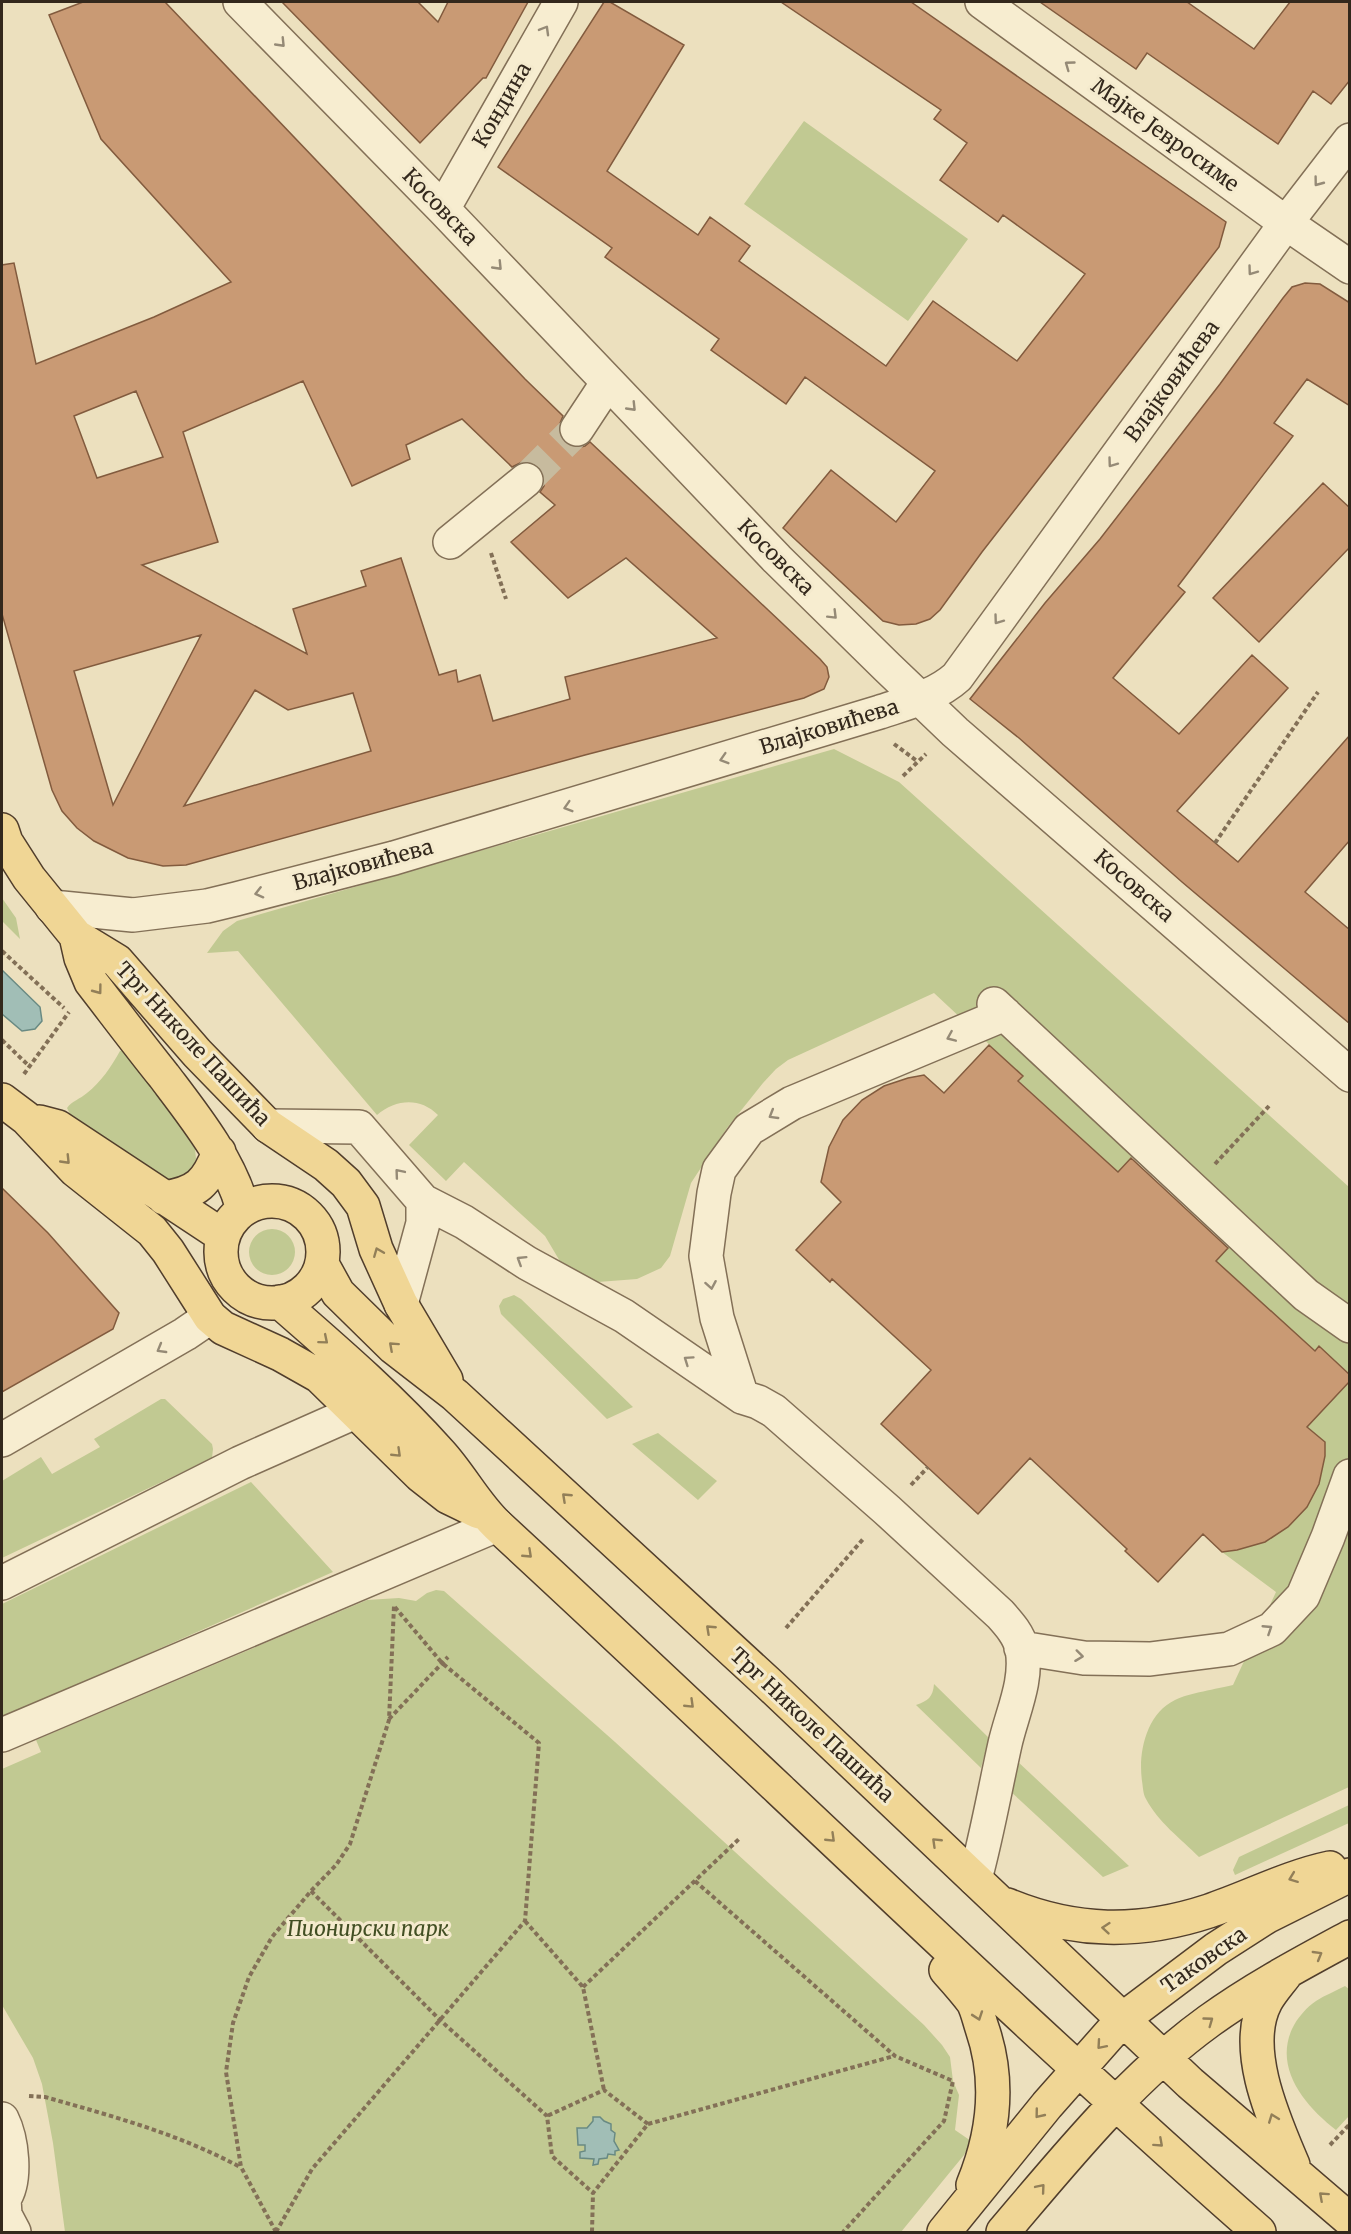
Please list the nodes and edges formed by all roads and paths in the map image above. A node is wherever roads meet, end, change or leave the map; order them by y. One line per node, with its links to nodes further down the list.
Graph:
1 (240, 2): 5 (street, Косовска, one-way to 5)
2 (561, 2): 5 (street, Кондина, one-way to 2)
3 (982, 2): 6 (street, Мајке Јевросиме, one-way to 3)
4 (1350, 140): 6 (street, Влајковићева, one-way to 6)
5 (443, 209): 8 (street, Косовска, one-way to 8)
6 (1286, 224): 7 (street, Мајке Јевросиме); 15 (street, Влајковићева, one-way to 15)
7 (1350, 267)
8 (608, 382): 9 (street); 15 (street, Косовска, one-way to 15)
9 (577, 429)
10 (526, 480): 11 (street)
11 (479, 518): 12 (street); 13 (path)
12 (450, 542)
13 (506, 599)
14 (1318, 692): 19 (path)
15 (920, 698): 20 (street, Влајковићева, one-way to 20); 27 (street, Косовска)
16 (889, 740): 17 (path)
17 (903, 776)
18 (2, 830): 20 (main road, Трг Николе Пашића)
19 (1215, 843)
20 (52, 908): 21 (main road, Трг Николе Пашића)
21 (76, 936): 30 (main road, Трг Николе Пашића); 31 (main road, Трг Николе Пашића, one-way to 31)
22 (2, 951): 24 (path)
23 (75, 1004): 24 (path)
24 (69, 1013): 26 (path)
25 (2, 1040): 26 (path)
26 (29, 1066): 28 (path)
27 (1350, 1075)
28 (16, 1098): 33 (main road); 40 (main road, one-way to 40)
29 (1269, 1106): 32 (path)
30 (268, 1126): 34 (street, one-way to 30); 39 (main road, Трг Николе Пашића, one-way to 30)
31 (219, 1152): 33 (main road); 35 (main road, Трг Николе Пашића)
32 (1192, 1189): 41 (street); 43 (street, one-way to 43)
33 (164, 1198): 36 (main road)
34 (423, 1201): 39 (street); 43 (street, one-way to 34)
35 (243, 1209): 36 (main road); 37 (main road, Трг Николе Пашића)
36 (223, 1236): 38 (main road)
37 (322, 1264): 38 (main road); 42 (main road, Трг Николе Пашића, one-way to 37)
38 (280, 1302): 49 (main road, one-way to 49)
39 (401, 1304): 42 (main road, Трг Николе Пашића)
40 (210, 1317): 44 (main road); 45 (street, one-way to 45)
41 (1350, 1326)
42 (455, 1395): 62 (main road, Трг Николе Пашића, one-way to 42)
43 (742, 1397): 53 (street)
44 (355, 1412): 49 (main road, one-way to 49); 51 (street)
45 (46, 1416): 46 (street); 47 (street)
46 (2, 1440)
47 (2, 1457)
48 (1350, 1476): 53 (street, one-way to 48)
49 (491, 1520): 57 (street); 65 (main road, one-way to 65)
50 (858, 1547): 52 (path)
51 (2, 1583)
52 (786, 1628)
53 (1022, 1648): 62 (street)
54 (448, 1657): 55 (path)
55 (442, 1663): 56 (path); 56 (path); 64 (path)
56 (389, 1720): 63 (path)
57 (2, 1735)
58 (740, 1838): 61 (path)
59 (1350, 1865): 62 (main road, one-way to 62)
60 (1350, 1875): 69 (main road, Таковска)
61 (695, 1881): 68 (path); 71 (path)
62 (987, 1890): 69 (main road, Трг Николе Пашића)
63 (310, 1891): 70 (path); 81 (path)
64 (525, 1922): 68 (path); 70 (path)
65 (929, 1931): 73 (main road); 84 (main road, one-way to 84)
66 (1350, 1937): 67 (main road, one-way to 66)
67 (1287, 1973): 72 (main road, one-way to 67); 82 (main road, one-way to 67)
68 (583, 1987): 74 (path)
69 (1123, 2019): 72 (main road, Трг Николе Пашића); 73 (main road, Таковска, one-way to 73)
70 (440, 2020): 77 (path); 81 (path)
71 (895, 2056): 78 (path); 88 (path)
72 (1164, 2059): 75 (main road); 82 (main road, Трг Николе Пашића)
73 (1078, 2070): 75 (main road); 84 (main road, Таковска, one-way to 84)
74 (604, 2090): 77 (path); 78 (path)
75 (1115, 2104): 90 (main road, one-way to 75); 91 (main road, one-way to 91)
76 (12, 2108): 81 (path); 85 (street)
77 (547, 2116): 83 (path)
78 (648, 2124): 83 (path)
79 (1350, 2124): 80 (path)
80 (1330, 2145)
81 (241, 2167)
82 (1296, 2172): 86 (main road, Трг Николе Пашића, one-way to 82)
83 (593, 2193): 87 (path)
84 (964, 2207): 89 (main road, Таковска)
85 (5, 2212)
86 (1350, 2220)
87 (592, 2232)
88 (843, 2232)
89 (944, 2232)
90 (1003, 2232)
91 (1259, 2232)

